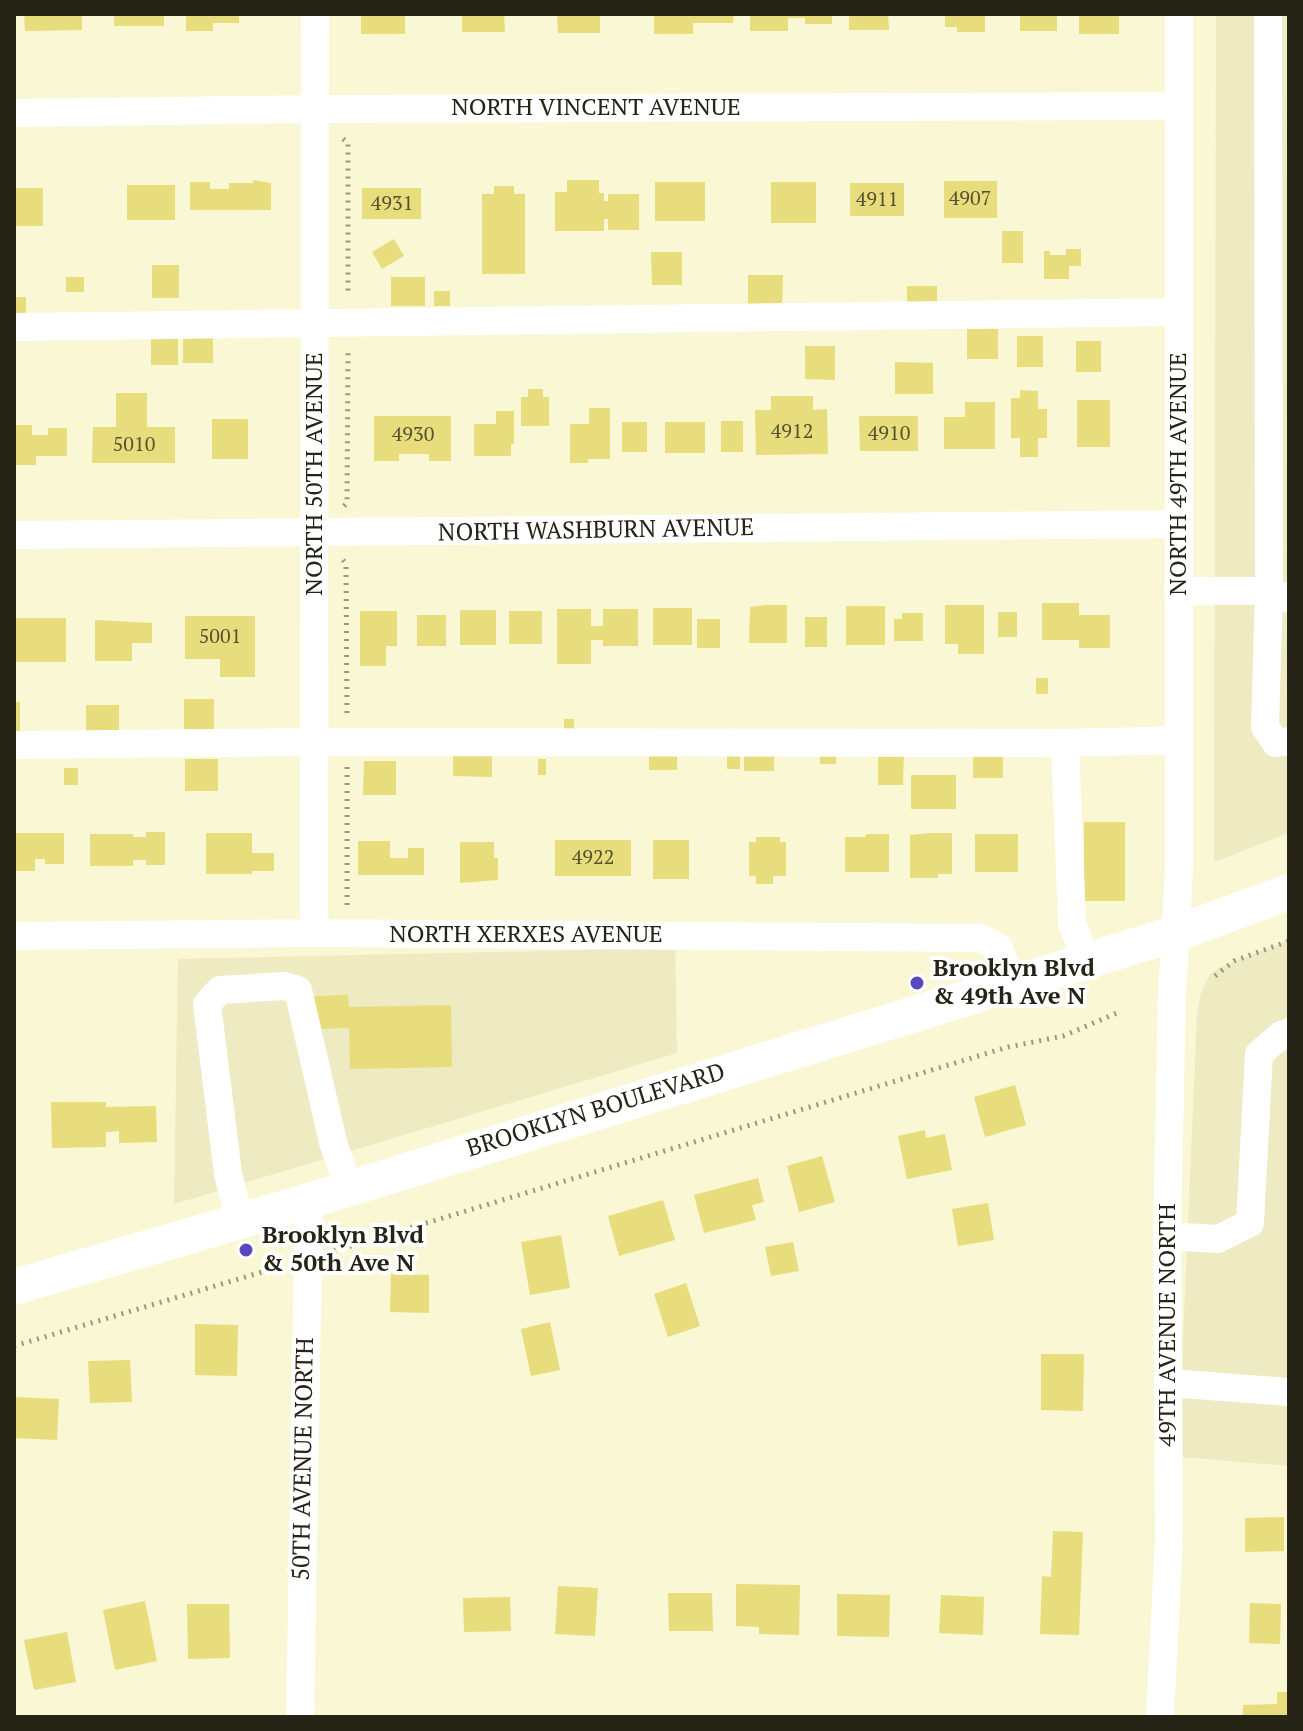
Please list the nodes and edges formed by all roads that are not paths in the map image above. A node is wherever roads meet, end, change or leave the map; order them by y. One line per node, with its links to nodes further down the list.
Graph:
1 (315, 14): 5 (street, NORTH 50TH AVENUE)
2 (1179, 14): 4 (street, NORTH 49TH AVENUE)
3 (1268, 14): 14 (street)
4 (1179, 106): 5 (street, NORTH VINCENT AVENUE); 7 (street, NORTH 49TH AVENUE)
5 (314, 109): 6 (street, NORTH VINCENT AVENUE); 8 (street, NORTH 50TH AVENUE)
6 (14, 113)
7 (1179, 312): 8 (street); 10 (street, NORTH 49TH AVENUE)
8 (315, 323): 9 (street); 11 (street, NORTH 50TH AVENUE)
9 (14, 327)
10 (1178, 524): 11 (street, NORTH WASHBURN AVENUE); 13 (street, NORTH 49TH AVENUE)
11 (316, 533): 12 (street, NORTH WASHBURN AVENUE); 17 (street, NORTH 50TH AVENUE)
12 (14, 535)
13 (1178, 591): 14 (street); 15 (street, NORTH 49TH AVENUE)
14 (1279, 595): 16 (street)
15 (1179, 740): 18 (street); 22 (street, NORTH 49TH AVENUE)
16 (1289, 741)
17 (315, 742): 18 (street); 19 (street); 21 (street, NORTH 50TH AVENUE)
18 (1065, 743): 24 (street)
19 (14, 745)
20 (1289, 892): 22 (main road, BROOKLYN BOULEVARD)
21 (317, 933): 23 (street, NORTH XERXES AVENUE); 25 (street, NORTH XERXES AVENUE)
22 (1177, 933): 24 (main road, BROOKLYN BOULEVARD); 30 (street, 49TH AVENUE NORTH)
23 (14, 936)
24 (1086, 960): 25 (main road, BROOKLYN BOULEVARD)
25 (1011, 983): 27 (main road, BROOKLYN BOULEVARD)
26 (1289, 1032): 30 (street)
27 (348, 1187): 28 (main road, BROOKLYN BOULEVARD); 29 (street)
28 (309, 1201): 29 (main road, BROOKLYN BOULEVARD); 34 (street, 50TH AVENUE NORTH)
29 (240, 1221): 31 (main road, BROOKLYN BOULEVARD)
30 (1167, 1236): 32 (street, 49TH AVENUE NORTH)
31 (14, 1287)
32 (1169, 1383): 33 (street); 35 (street, 49TH AVENUE NORTH)
33 (1289, 1392)
34 (300, 1717)
35 (1160, 1717)

